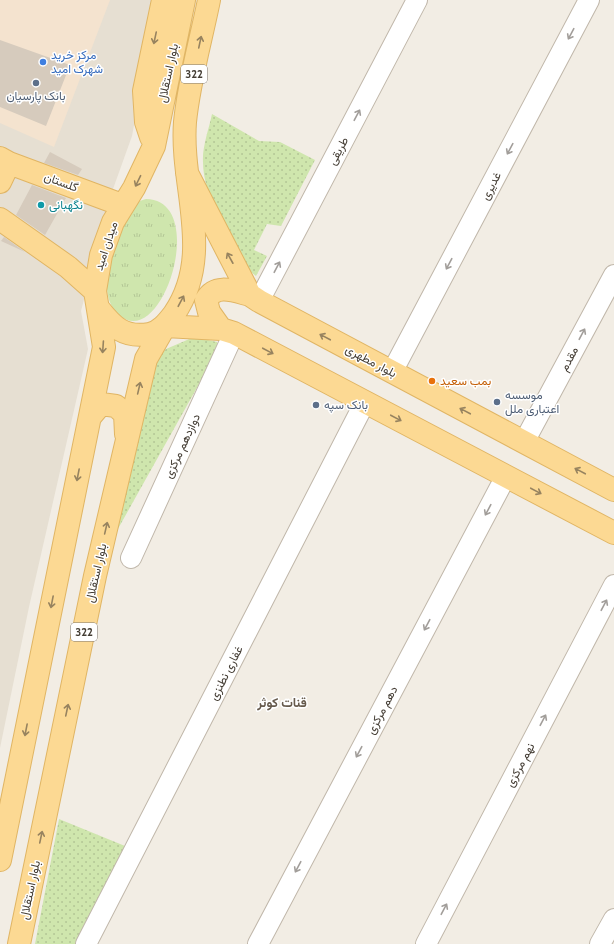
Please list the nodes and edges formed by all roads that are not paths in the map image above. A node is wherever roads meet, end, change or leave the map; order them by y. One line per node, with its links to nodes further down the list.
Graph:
1 (163, 0): 7 (main road, one-way to 7)
2 (184, 0): 7 (main road, بلوار استقلال / 322)
3 (209, 0): 8 (main road, 322, one-way to 3)
4 (225, 0): 8 (main road)
5 (417, 0): 14 (street, طریقی, one-way to 5)
6 (589, 0): 18 (street, غدیری, one-way to 18)
7 (154, 146): 11 (main road, میدان امید, one-way to 11)
8 (186, 150): 10 (main road)
9 (3, 167): 11 (main road, گلستان)
10 (187, 173): 14 (main road, one-way to 10); 16 (main road, one-way to 10)
11 (122, 205): 15 (main road, میدان امید)
12 (0, 219): 15 (main road)
13 (614, 275): 22 (street, مقدم, one-way to 13)
14 (254, 298): 17 (main road, بلوار مطهری); 18 (main road, بلوار مطهری, one-way to 14)
15 (97, 300): 16 (main road); 20 (main road, one-way to 20)
16 (165, 326): 17 (main road); 21 (main road, بلوار استقلال / 322, one-way to 16)
17 (228, 331): 19 (main road, one-way to 19); 26 (street, دوازدهم مرکزی)
18 (392, 372): 22 (main road, بلوار مطهری, one-way to 18)
19 (365, 402): 23 (main road, one-way to 23); 31 (street, غفاری نطنزی)
20 (90, 417): 21 (main road); 28 (main road, one-way to 28)
21 (127, 442): 30 (main road, بلوار استقلال / 322, one-way to 21)
22 (524, 442): 24 (main road, بلوار مطهری, one-way to 22)
23 (506, 476): 25 (main road, one-way to 25); 32 (street, دهم مرکزی, one-way to 32)
24 (614, 490)
25 (614, 533)
26 (130, 558)
27 (614, 585): 33 (street, نهم مرکزی, one-way to 27)
28 (0, 860)
29 (614, 919): 34 (street)
30 (19, 944)
31 (86, 944)
32 (258, 944)
33 (426, 944)
34 (600, 944)

